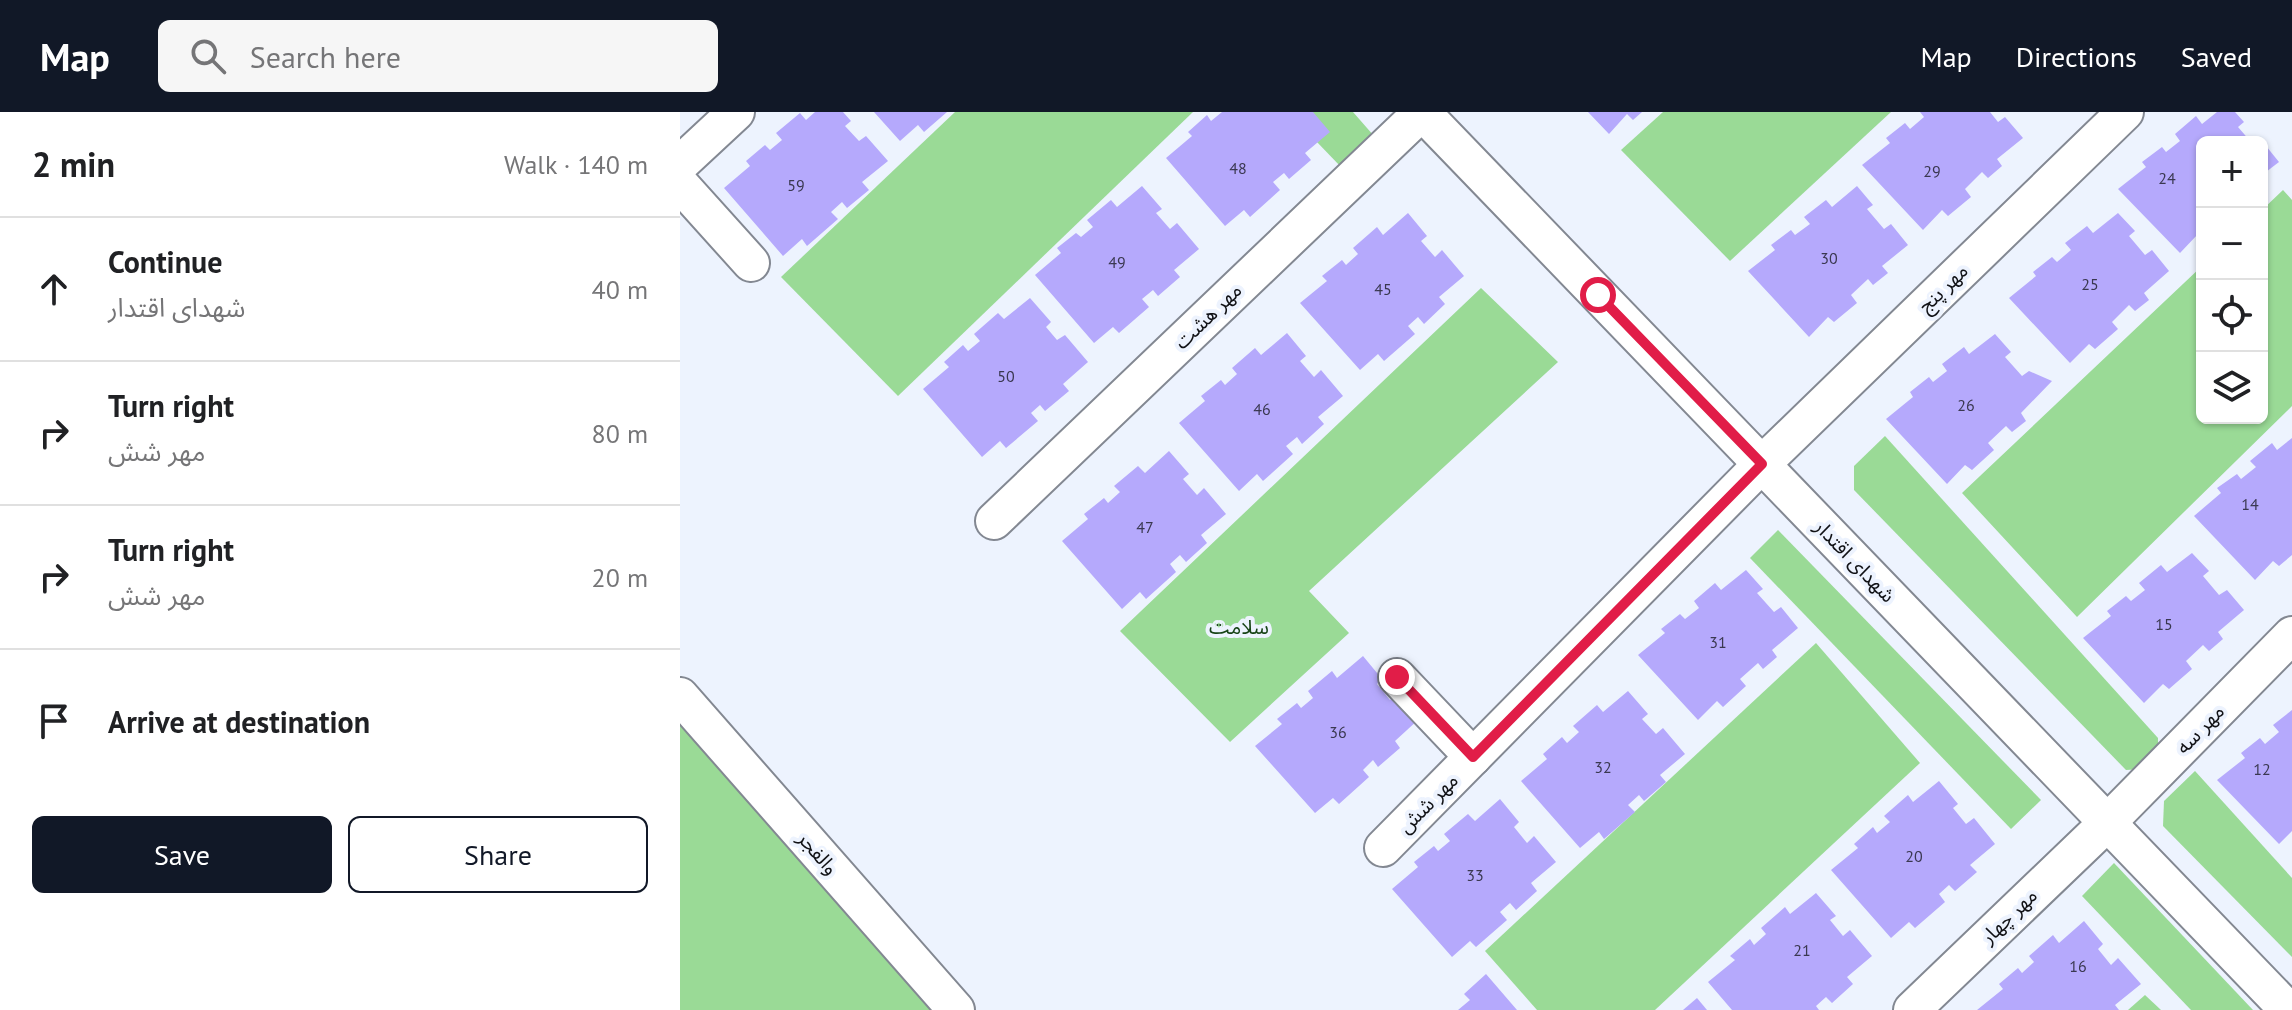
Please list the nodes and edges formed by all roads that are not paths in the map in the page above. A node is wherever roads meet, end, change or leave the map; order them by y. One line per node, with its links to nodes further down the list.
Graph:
1 (736, 112): 4 (street)
2 (1422, 112): 7 (street, شهدای اقتدار); 8 (street, مهر هشت)
3 (2125, 112): 7 (street, مهر پنج)
4 (680, 164)
5 (680, 184): 6 (street)
6 (751, 263)
7 (1762, 464): 12 (street, مهر شش); 13 (street, شهدای اقتدار)
8 (994, 521)
9 (2292, 635): 13 (street, مهر سه)
10 (1397, 677): 12 (street, مهر شش)
11 (680, 696): 15 (street, والفجر)
12 (1473, 757): 14 (street, مهر شش)
13 (2107, 823): 16 (street, مهر چهار); 17 (street, شهدای اقتدار)
14 (1383, 848)
15 (956, 1010)
16 (1912, 1010)
17 (2288, 1010)

